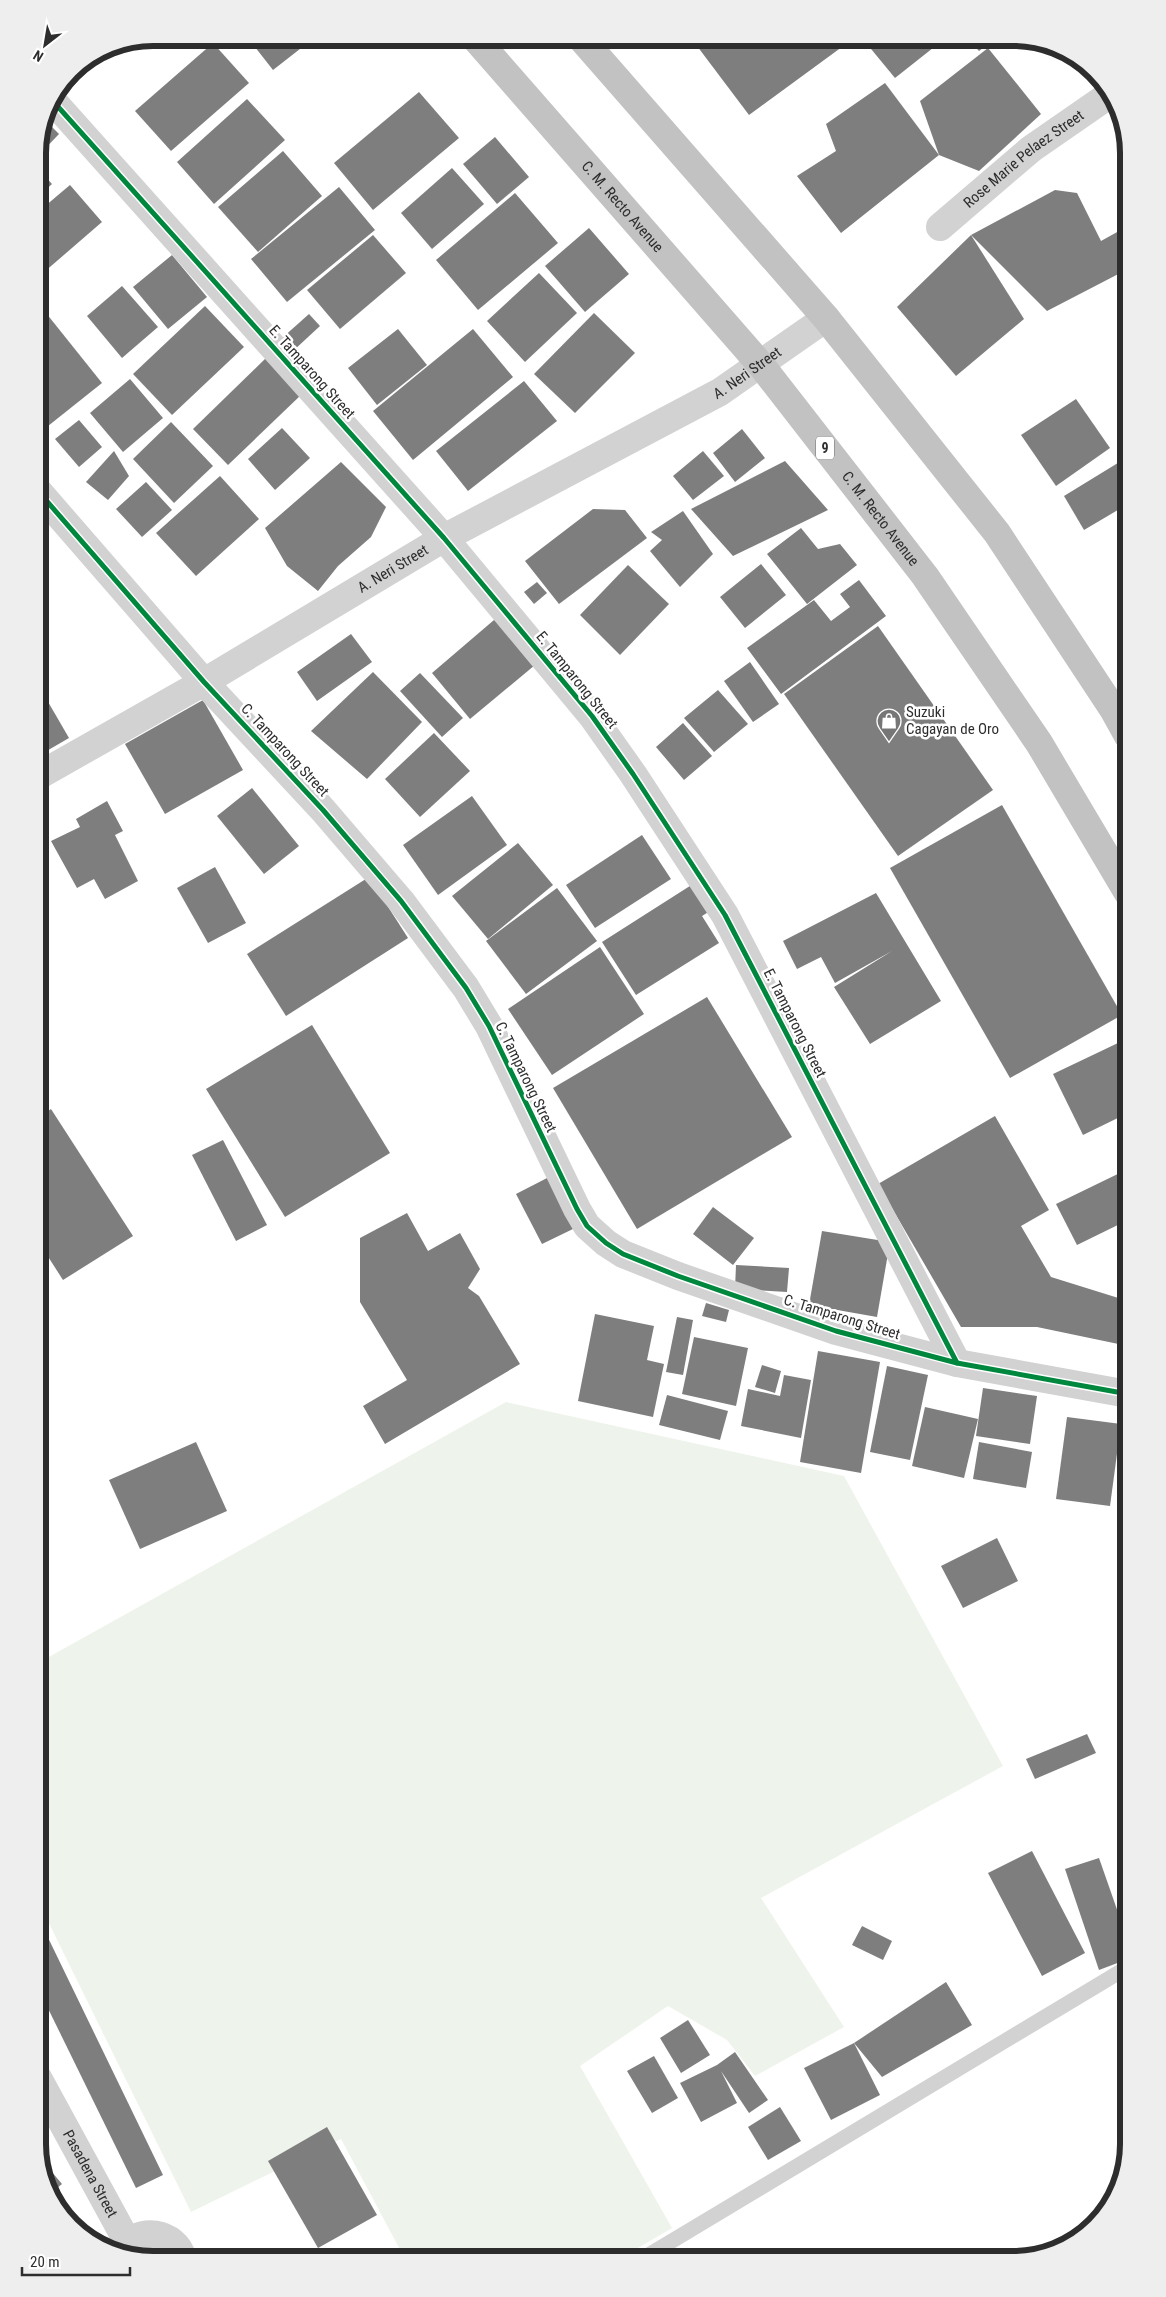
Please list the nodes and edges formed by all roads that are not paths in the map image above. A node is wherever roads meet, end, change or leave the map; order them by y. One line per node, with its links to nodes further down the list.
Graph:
1 (482, 46): 7 (highway, C. M. Recto Avenue / 9)
2 (588, 46): 6 (highway)
3 (1104, 98): 5 (street, Rose Marie Pelaez Street)
4 (57, 106): 9 (street, E. Tamparong Street)
5 (940, 227)
6 (826, 318): 7 (street, A. Neri Street); 11 (highway)
7 (761, 365): 9 (street, A. Neri Street); 13 (highway, C. M. Recto Avenue / 9)
8 (46, 500): 10 (street, C. Tamparong Street)
9 (444, 538): 10 (street, A. Neri Street); 14 (street, E. Tamparong Street)
10 (204, 682): 12 (street, A. Neri Street); 14 (street, C. Tamparong Street)
11 (1120, 722)
12 (46, 771)
13 (1120, 880)
14 (957, 1363): 15 (street, C. Tamparong Street)
15 (1120, 1393)
16 (1120, 1972): 20 (lane)
17 (46, 2113): 18 (street, Pasadena Street)
18 (125, 2247): 19 (street)
19 (181, 2251)
20 (655, 2251)

